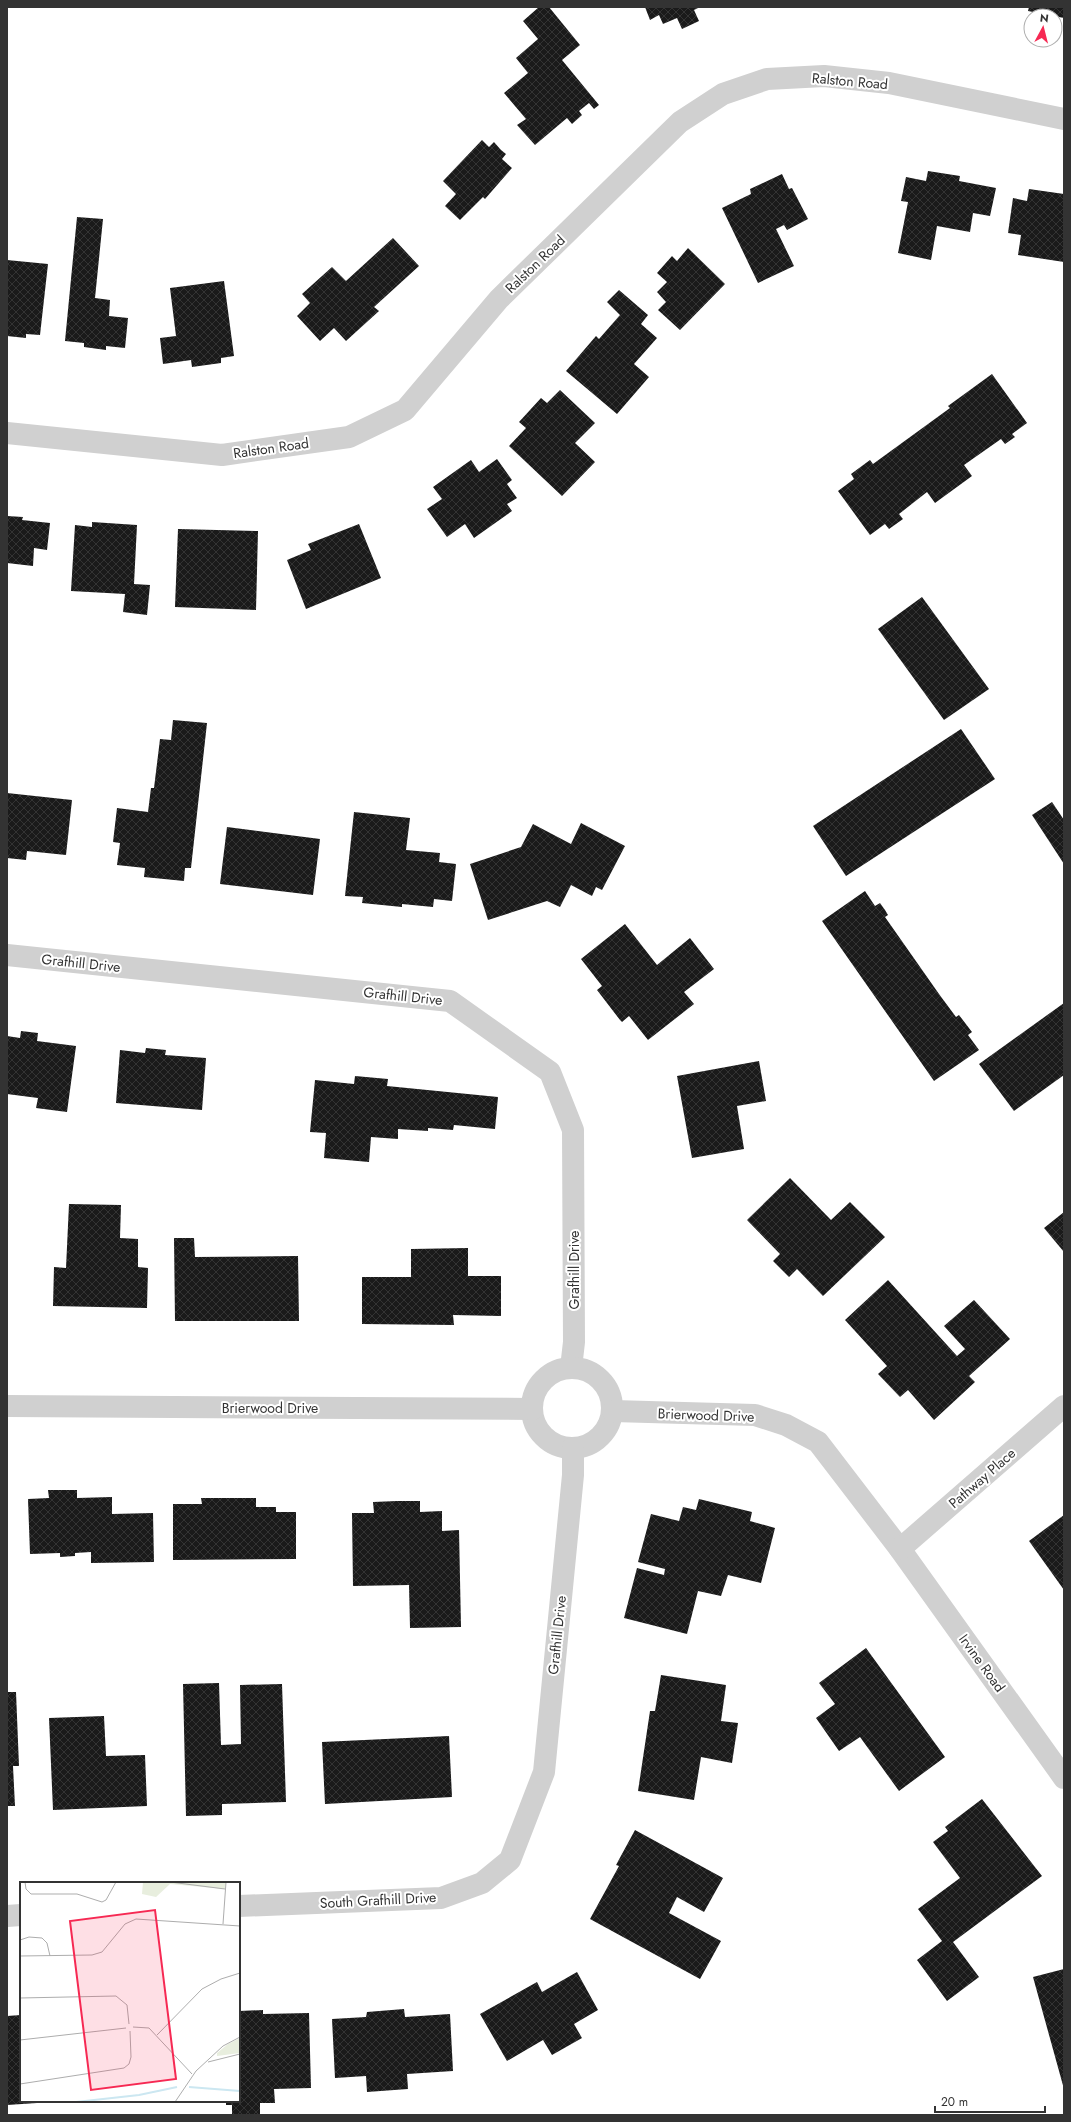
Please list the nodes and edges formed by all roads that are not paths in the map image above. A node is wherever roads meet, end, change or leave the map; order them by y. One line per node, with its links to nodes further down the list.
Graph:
1 (1064, 119): 2 (street, Ralston Road)
2 (7, 433)
3 (7, 955): 4 (street, Grafhill Drive)
4 (572, 1368): 7 (street); 8 (street)
5 (7, 1406): 7 (street, Brierwood Drive)
6 (1064, 1406): 10 (street, Pathway Place)
7 (532, 1409): 9 (street)
8 (613, 1411): 9 (street); 10 (street, Brierwood Drive)
9 (573, 1448): 12 (street, Grafhill Drive)
10 (900, 1549): 11 (street, Irvine Road)
11 (1064, 1778)
12 (526, 1819): 13 (street, South Grafhill Drive)
13 (240, 1906)
14 (20, 1915): 15 (street)
15 (7, 1916)

